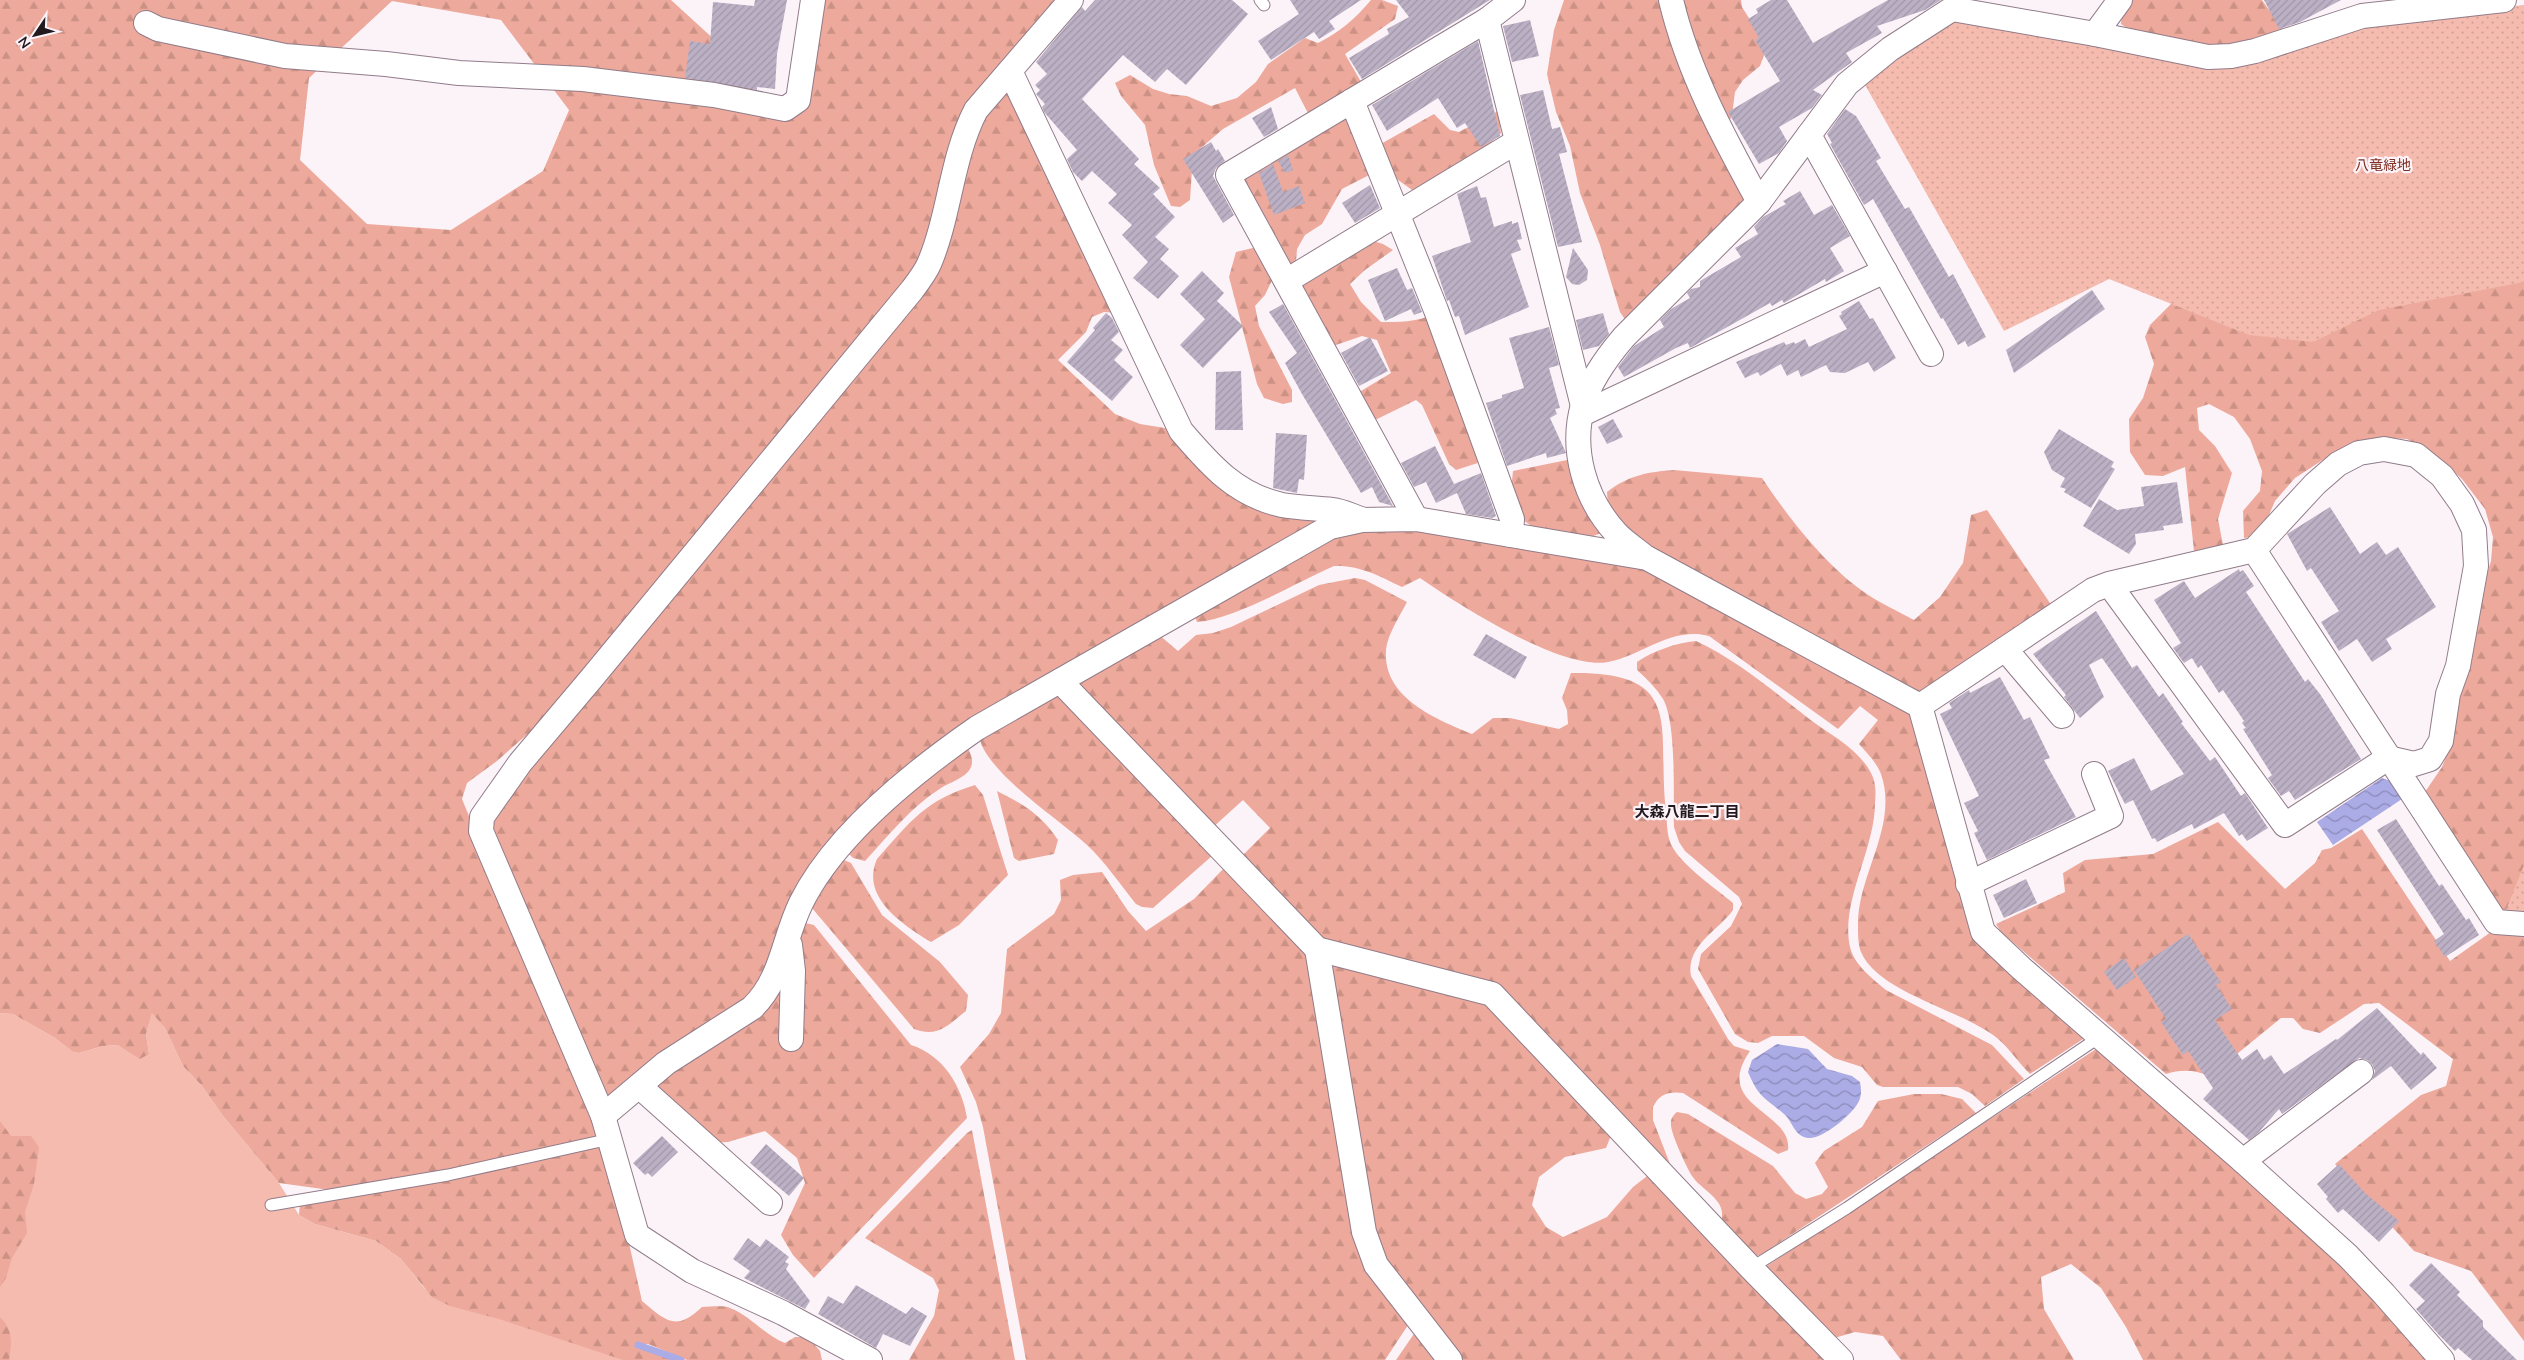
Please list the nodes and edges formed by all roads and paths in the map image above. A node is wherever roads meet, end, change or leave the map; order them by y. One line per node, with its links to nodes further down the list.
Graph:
1 (813, 0): 10 (street)
2 (1071, 0): 12 (street)
3 (1514, 0): 9 (street)
4 (1671, 0): 16 (street)
5 (2120, 0): 11 (street)
6 (2504, 0): 7 (street)
7 (2382, 3): 11 (street)
8 (1952, 5): 11 (street); 14 (street)
9 (1487, 20): 13 (street); 15 (street)
10 (146, 22)
11 (2095, 34)
12 (1010, 71): 23 (street); 42 (street)
13 (1352, 101): 17 (street); 19 (street)
14 (1810, 135): 16 (street); 18 (street)
15 (1516, 142): 17 (street); 21 (street)
16 (1759, 202): 21 (street)
17 (1397, 214): 19 (street); 24 (street)
18 (1885, 271): 20 (street); 21 (street)
19 (1288, 280): 22 (street)
20 (1931, 354)
21 (1582, 410): 26 (street)
22 (1416, 519): 23 (street); 24 (street)
23 (1362, 520): 29 (street)
24 (1511, 535): 26 (street)
25 (2254, 550): 27 (street); 32 (street); 32 (street)
26 (1646, 558): 30 (street)
27 (2109, 584): 28 (street); 32 (street)
28 (2004, 649): 30 (street); 31 (street)
29 (1060, 681): 36 (street); 37 (street)
30 (1920, 706): 34 (street)
31 (2062, 716)
32 (2388, 758): 35 (street)
33 (2094, 774): 34 (street)
34 (1968, 884): 38 (street)
35 (2524, 924)
36 (789, 938): 39 (street); 41 (street)
37 (1317, 949): 47 (street); 49 (street)
38 (2101, 1036): 44 (street); 47 (lane)
39 (791, 1038)
40 (2361, 1072): 44 (street)
41 (639, 1086): 42 (street); 45 (street)
42 (603, 1116): 43 (street)
43 (610, 1140): 46 (lane); 48 (street)
44 (2243, 1161): 51 (street)
45 (770, 1203)
46 (271, 1205)
47 (1751, 1268): 50 (street)
48 (870, 1360)
49 (1450, 1360)
50 (1841, 1360)
51 (2442, 1360)

